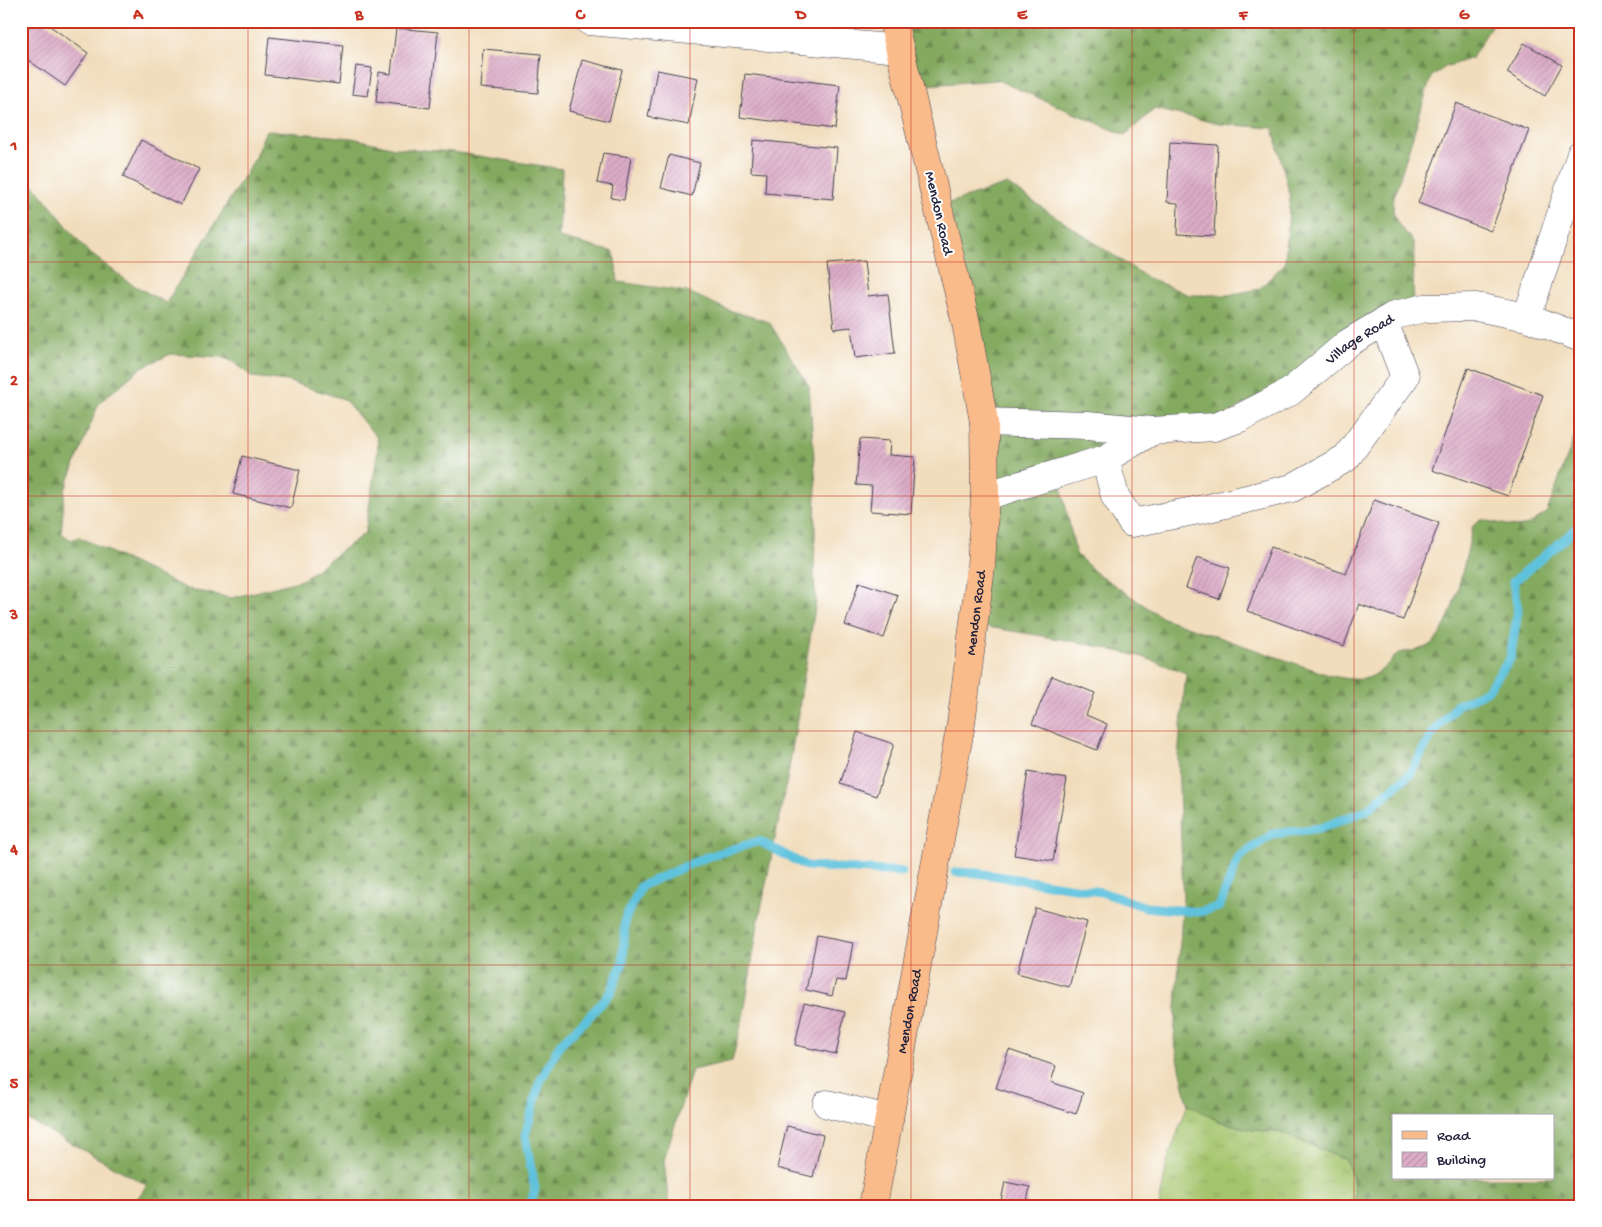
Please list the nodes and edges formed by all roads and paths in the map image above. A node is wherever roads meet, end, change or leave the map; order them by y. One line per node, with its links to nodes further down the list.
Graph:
1 (590, 21): 3 (street)
2 (893, 21): 3 (main road, Mendon Road)
3 (900, 49): 8 (main road, Mendon Road)
4 (1581, 154): 5 (street)
5 (1527, 317): 6 (street, Village Road); 7 (street, Village Road)
6 (1384, 322): 9 (street, Village Road); 10 (street)
7 (1581, 338)
8 (984, 422): 9 (street, Village Road); 11 (main road, Mendon Road)
9 (1152, 431): 10 (street, Village Road)
10 (1105, 458): 11 (street, Village Road)
11 (986, 496): 13 (main road, Mendon Road)
12 (827, 1104): 13 (street)
13 (889, 1119): 14 (main road, Mendon Road)
14 (873, 1206)

